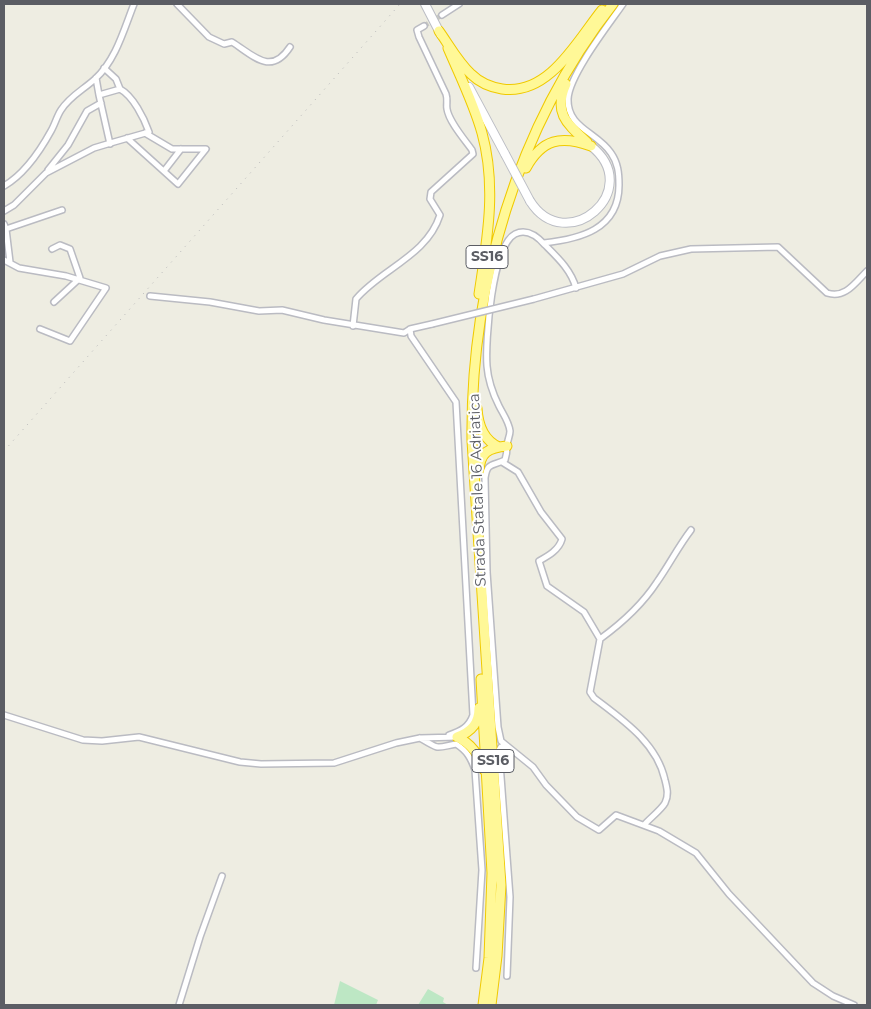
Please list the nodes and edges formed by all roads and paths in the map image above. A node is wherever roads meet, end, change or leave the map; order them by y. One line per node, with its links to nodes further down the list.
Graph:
1 (134, 4): 14 (street)
2 (177, 4): 12 (street)
3 (459, 4): 8 (street)
4 (613, 4): 10 (highway, Strada Statale 16 Adriatica / SS16)
5 (624, 4): 31 (street)
6 (425, 5): 11 (main road)
7 (604, 7): 11 (highway, SS16); 37 (highway, Strada Statale 16 Adriatica / SS16)
8 (442, 16)
9 (424, 26): 40 (street)
10 (596, 28): 22 (highway, SS16); 29 (highway, Strada Statale 16 Adriatica / SS16)
11 (439, 31): 13 (main road)
12 (290, 47)
13 (448, 48): 22 (main road, bridge); 37 (highway, SS16)
14 (104, 68): 15 (street); 16 (street)
15 (96, 78): 17 (street); 26 (street)
16 (120, 89): 17 (street); 19 (street)
17 (99, 96): 18 (street)
18 (101, 103): 21 (street); 25 (street)
19 (146, 133): 20 (street); 23 (street)
20 (127, 138): 21 (street); 24 (street)
21 (110, 144): 25 (street)
22 (591, 146): 29 (highway, SS16)
23 (181, 149): 24 (street); 24 (street)
24 (164, 171)
25 (46, 173): 28 (street)
26 (4, 186)
27 (62, 210): 30 (street)
28 (4, 211)
29 (502, 224): 43 (highway, Strada Statale 16 Adriatica / SS16)
30 (5, 227): 33 (street)
31 (544, 243): 36 (street); 44 (street)
32 (52, 249): 35 (street)
33 (7, 261): 35 (street)
34 (867, 271): 36 (street)
35 (78, 280): 39 (street); 41 (street)
36 (576, 288): 42 (street, bridge)
37 (479, 294): 49 (highway, Strada Statale 16 Adriatica / SS16)
38 (150, 296): 40 (street)
39 (54, 302)
40 (353, 326): 42 (street)
41 (40, 329)
42 (410, 329): 51 (street)
43 (474, 382): 44 (highway); 46 (highway, Strada Statale 16 Adriatica / SS16)
44 (503, 446): 45 (street); 46 (highway)
45 (502, 462): 48 (street); 54 (street)
46 (477, 517): 62 (highway, Strada Statale 16 Adriatica / SS16)
47 (691, 530): 48 (street)
48 (600, 639): 56 (street)
49 (482, 693): 52 (highway, SS16); 55 (highway, Strada Statale 16 Adriatica / SS16)
50 (4, 715): 53 (street)
51 (445, 737): 52 (street); 53 (street)
52 (457, 737): 55 (highway, SS16)
53 (420, 738): 58 (street)
54 (510, 750): 56 (street); 59 (street)
55 (487, 779): 61 (highway, Strada Statale 16 Adriatica / SS16)
56 (644, 825): 63 (street)
57 (222, 876): 60 (street)
58 (476, 968)
59 (507, 976)
60 (180, 1005)
61 (483, 1005)
62 (491, 1005)
63 (854, 1005)

